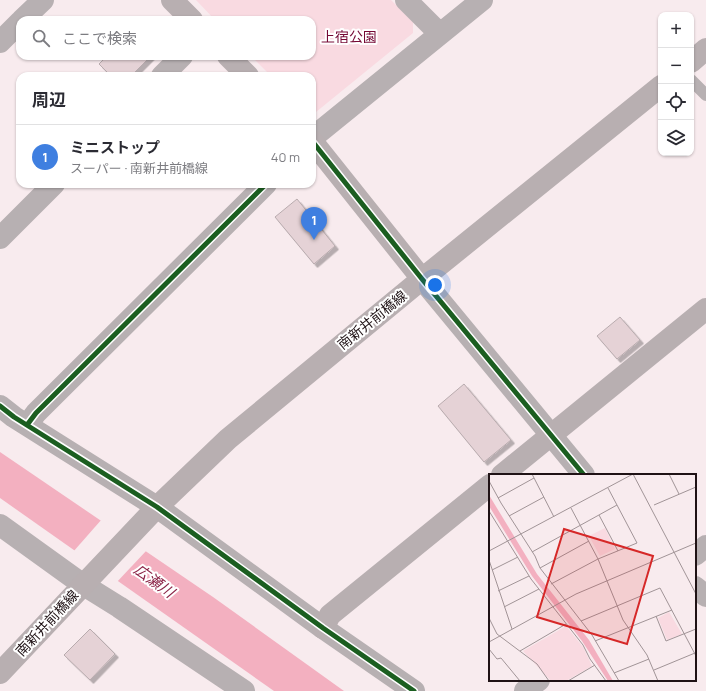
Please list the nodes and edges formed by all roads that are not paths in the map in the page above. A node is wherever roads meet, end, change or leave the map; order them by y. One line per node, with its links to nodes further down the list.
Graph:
1 (43, 0): 5 (street)
2 (172, 0): 6 (main road)
3 (406, 0): 8 (street)
4 (482, 0): 8 (street)
5 (26, 16)
6 (188, 16)
7 (16, 26): 9 (street)
8 (440, 34): 19 (street)
9 (0, 42)
10 (706, 49): 11 (main road)
11 (694, 59)
12 (178, 60): 14 (street)
13 (232, 60): 15 (main road)
14 (166, 72)
15 (244, 72)
16 (694, 83): 18 (lane)
17 (658, 88): 24 (main road, 南新井前橋線)
18 (706, 95)
19 (316, 137)
20 (316, 145): 24 (main road)
21 (50, 188): 23 (street)
22 (262, 188): 27 (street)
23 (0, 238)
24 (422, 279): 28 (street); 32 (main road, 南新井前橋線)
25 (705, 312): 28 (main road)
26 (0, 406): 27 (street)
27 (27, 425): 32 (street)
28 (551, 434): 29 (main road); 30 (street)
29 (503, 474)
30 (583, 474)
31 (489, 486): 39 (main road)
32 (157, 507): 36 (main road, 南新井前橋線); 39 (street)
33 (0, 525): 36 (street)
34 (706, 546): 35 (street)
35 (696, 554)
36 (88, 579): 40 (main road, 南新井前橋線); 42 (street)
37 (696, 588): 38 (street)
38 (706, 596)
39 (323, 628): 44 (street)
40 (0, 673)
41 (537, 681): 45 (street)
42 (220, 685): 43 (street)
43 (244, 691)
44 (414, 691)
45 (525, 691)

